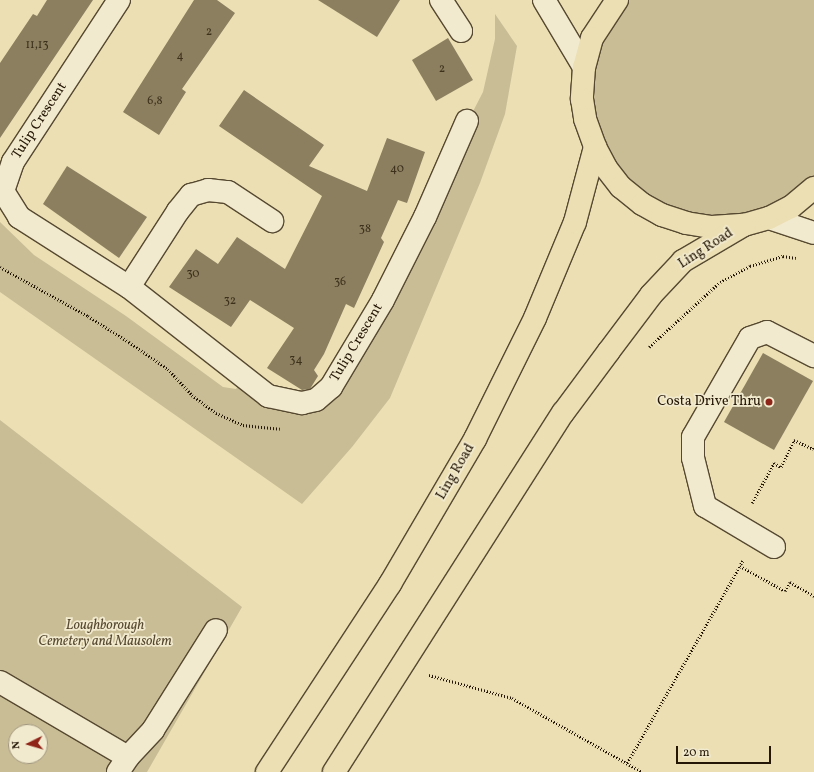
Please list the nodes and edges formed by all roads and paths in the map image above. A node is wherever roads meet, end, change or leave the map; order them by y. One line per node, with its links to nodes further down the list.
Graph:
1 (119, 0): 10 (street, Tulip Crescent)
2 (441, 0): 5 (street)
3 (544, 0): 6 (street)
4 (617, 0): 6 (main road)
5 (461, 31)
6 (584, 67): 8 (main road)
7 (467, 121): 17 (street, Tulip Crescent)
8 (595, 147): 13 (main road); 30 (main road, Ling Road)
9 (814, 188): 11 (main road)
10 (2, 190): 17 (street, Tulip Crescent)
11 (769, 218): 13 (main road); 14 (street)
12 (272, 221): 17 (street)
13 (744, 225): 31 (main road, Ling Road)
14 (814, 233)
15 (798, 258): 18 (path)
16 (0, 267): 20 (path)
17 (129, 287)
18 (643, 353)
19 (814, 356): 21 (street)
20 (288, 427)
21 (774, 547)
22 (740, 566): 28 (path)
23 (216, 630): 29 (street)
24 (432, 668): 25 (path)
25 (428, 674): 26 (path); 28 (path)
26 (424, 681)
27 (0, 682): 29 (street)
28 (627, 763): 32 (path)
29 (123, 764)
30 (267, 772)
31 (334, 772)
32 (642, 772)

